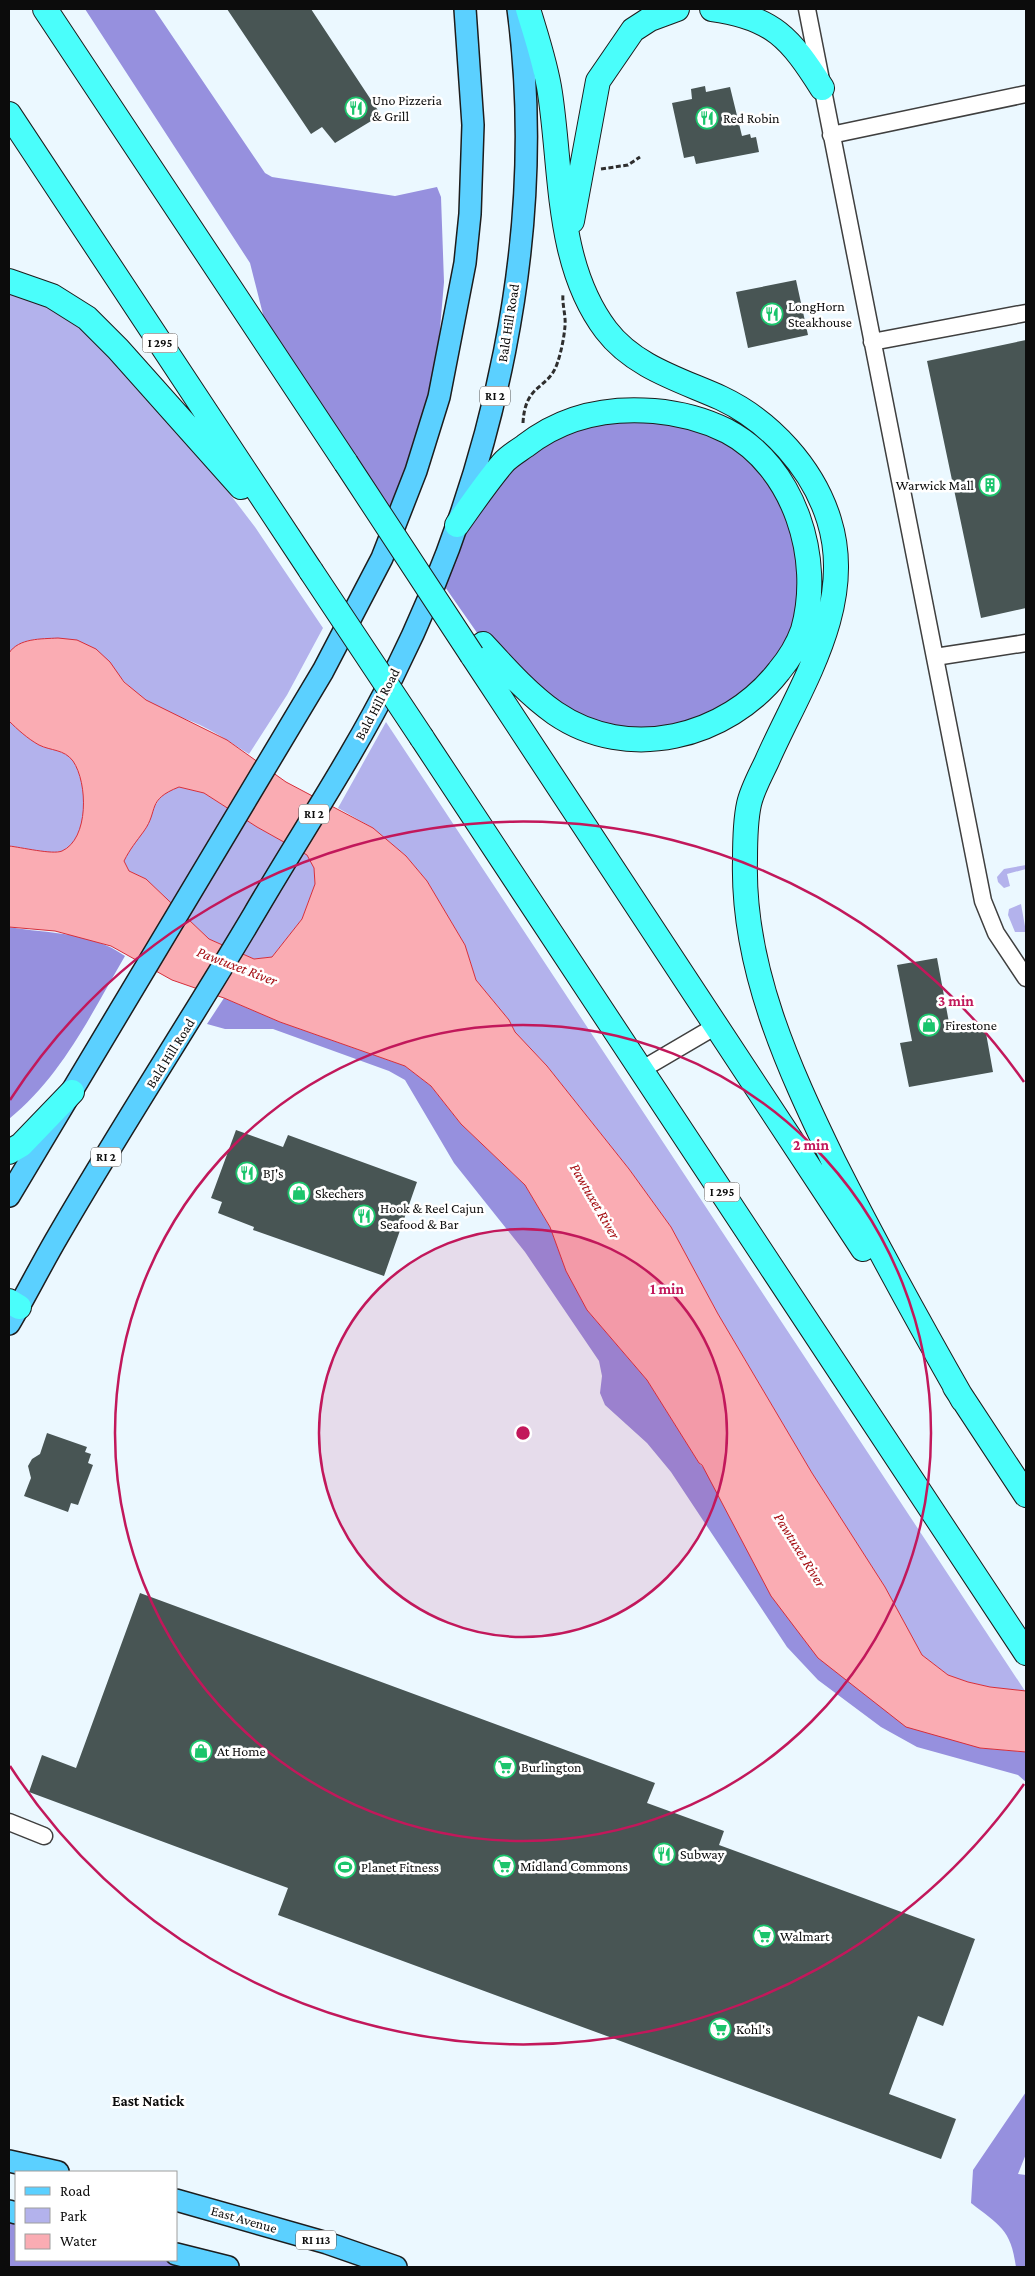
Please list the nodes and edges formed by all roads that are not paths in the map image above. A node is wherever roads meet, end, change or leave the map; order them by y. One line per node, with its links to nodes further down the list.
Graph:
1 (45, 9): 19 (highway, bridge)
2 (465, 9): 24 (main road)
3 (518, 9): 16 (main road, Bald Hill Road / RI 2)
4 (528, 9): 12 (highway)
5 (676, 9): 12 (highway)
6 (712, 9): 8 (highway)
7 (807, 9): 8 (lane)
8 (822, 88): 11 (lane)
9 (1026, 94): 11 (lane)
10 (9, 114): 17 (highway, I 295)
11 (832, 135): 15 (lane)
12 (570, 244): 28 (highway)
13 (9, 281): 17 (highway)
14 (1026, 313): 15 (lane)
15 (872, 342): 20 (lane)
16 (457, 525): 19 (highway); 27 (main road, Bald Hill Road / RI 2)
17 (297, 550): 23 (highway, I 295, bridge)
18 (1026, 643): 20 (lane)
19 (477, 650): 22 (highway)
20 (935, 657): 21 (lane)
21 (1026, 978)
22 (716, 1026): 23 (lane); 28 (highway)
23 (641, 1070): 30 (highway, I 295)
24 (72, 1092): 25 (highway); 26 (main road)
25 (9, 1152)
26 (9, 1196)
27 (11, 1316)
28 (963, 1400): 29 (highway)
29 (1026, 1495)
30 (1024, 1650)
31 (9, 1822): 32 (lane)
32 (44, 1836)
33 (9, 2161): 34 (main road)
34 (54, 2171)
35 (178, 2201): 38 (main road, East Avenue / RI 113)
36 (178, 2254): 37 (main road)
37 (228, 2267)
38 (396, 2267)

